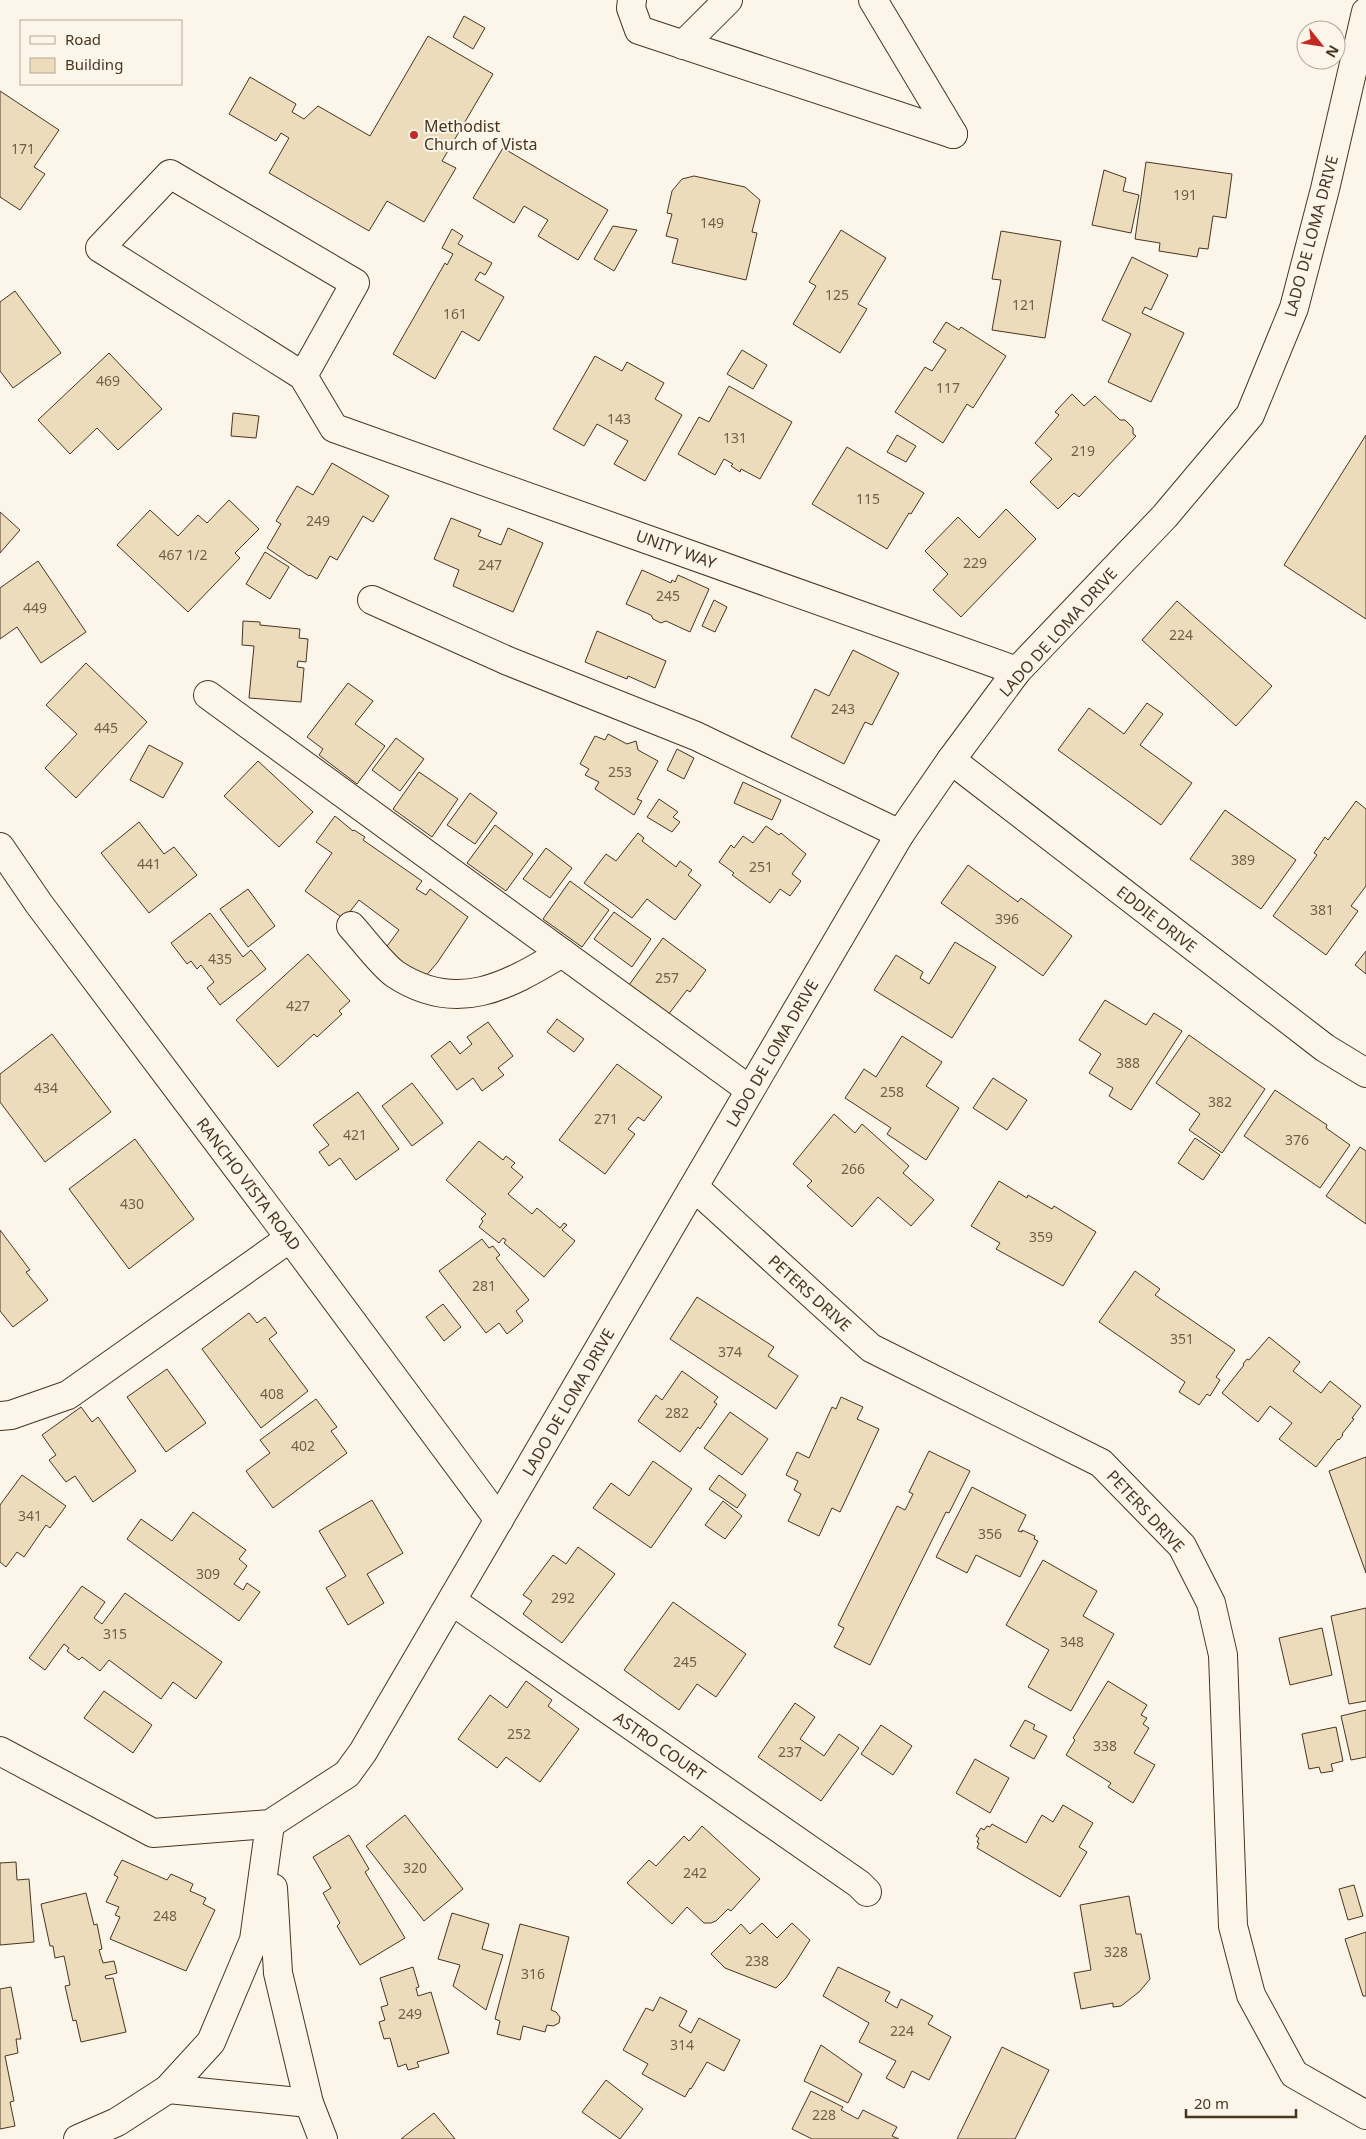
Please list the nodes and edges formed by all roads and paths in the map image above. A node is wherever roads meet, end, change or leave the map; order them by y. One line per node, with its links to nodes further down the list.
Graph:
1 (632, 0): 5 (street)
2 (728, 0): 5 (street)
3 (873, 0): 5 (street)
4 (1366, 12): 8 (street, LADO DE LOMA DRIVE)
5 (683, 44)
6 (302, 376): 6 (street); 8 (street, UNITY WAY)
7 (372, 600): 11 (street)
8 (1018, 671): 10 (street, LADO DE LOMA DRIVE)
9 (208, 695): 14 (street)
10 (950, 760): 11 (street, LADO DE LOMA DRIVE); 15 (street, EDDIE DRIVE)
11 (900, 834): 16 (street, LADO DE LOMA DRIVE)
12 (0, 847): 18 (street, RANCHO VISTA ROAD)
13 (351, 926): 14 (street)
14 (562, 953): 16 (street)
15 (1366, 1073)
16 (750, 1090): 17 (street, LADO DE LOMA DRIVE)
17 (694, 1187): 20 (street, LADO DE LOMA DRIVE); 27 (street, PETERS DRIVE)
18 (290, 1238): 19 (street); 20 (street, RANCHO VISTA ROAD)
19 (0, 1416)
20 (499, 1520): 21 (street, LADO DE LOMA DRIVE)
21 (452, 1601): 23 (street, LADO DE LOMA DRIVE); 24 (street, ASTRO COURT)
22 (0, 1751): 23 (street, LADO DE LOMA DRIVE)
23 (270, 1824): 25 (street); 26 (street)
24 (867, 1892)
25 (168, 2089): 26 (street); 28 (street)
26 (309, 2103): 29 (street)
27 (1366, 2115)
28 (78, 2139)
29 (323, 2139)

